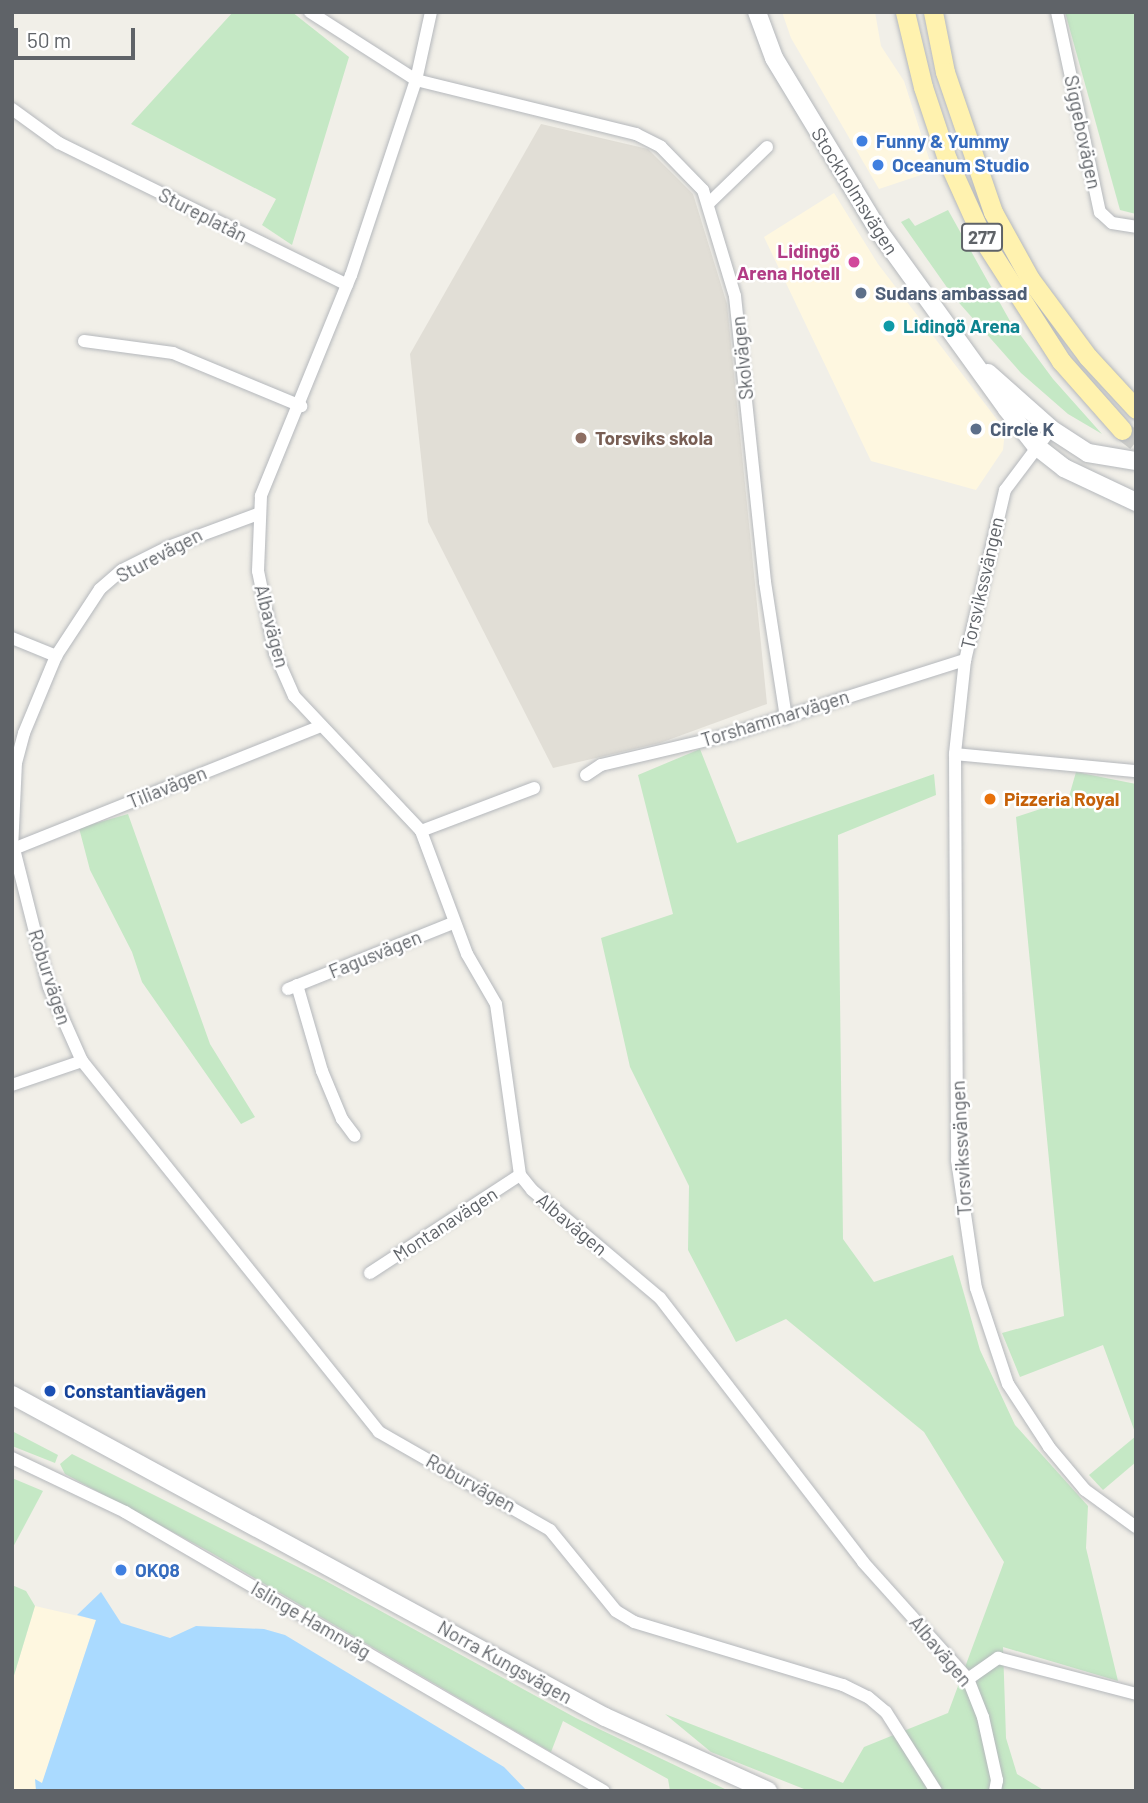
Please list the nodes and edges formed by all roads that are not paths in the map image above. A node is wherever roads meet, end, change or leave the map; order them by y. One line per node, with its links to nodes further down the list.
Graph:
1 (310, 12): 7 (street)
2 (431, 12): 7 (street)
3 (757, 12): 14 (main road, Stockholmsvägen)
4 (905, 12): 18 (main road, 277)
5 (933, 12): 16 (main road, 277)
6 (1057, 12): 11 (street, Siggebovägen)
7 (416, 80): 10 (street, Skolvägen); 12 (street)
8 (12, 109): 12 (street, Stureplatån)
9 (767, 147): 10 (street)
10 (708, 204): 26 (street, Skolvägen)
11 (1136, 227)
12 (347, 285): 15 (street)
13 (84, 341): 15 (street)
14 (972, 360): 17 (main road, Stockholmsvägen); 19 (main road, Stockholmsvägen)
15 (301, 406): 22 (street)
16 (1136, 409)
17 (1051, 429): 19 (street, Torsvikssvängen); 20 (main road, Stockholmsvägen)
18 (1122, 430)
19 (1037, 446): 21 (main road, Stockholmsvägen); 25 (street, Torsvikssvängen)
20 (1133, 461)
21 (1136, 502)
22 (258, 514): 24 (street, Sturevägen); 27 (street, Albavägen)
23 (12, 638): 24 (street)
24 (56, 656): 33 (street, Sturevägen)
25 (965, 660): 26 (street, Torshammarvägen); 28 (street, Torsvikssvängen)
26 (786, 718): 30 (street, Torshammarvägen)
27 (321, 726): 32 (street, Albavägen); 33 (street, Tiliavägen)
28 (956, 754): 29 (street); 42 (street, Torsvikssvängen)
29 (1136, 771)
30 (586, 775)
31 (534, 788): 32 (street)
32 (421, 831): 34 (street, Albavägen)
33 (13, 850): 35 (street, Roburvägen)
34 (453, 923): 37 (street, Fagusvägen); 38 (street, Albavägen)
35 (82, 1061): 36 (street); 47 (street, Roburvägen)
36 (12, 1086)
37 (355, 1136)
38 (520, 1175): 39 (street, Montanavägen); 43 (street, Albavägen)
39 (370, 1273)
40 (12, 1395): 46 (main road, Norra Kungsvägen)
41 (12, 1458): 45 (street, Islinge Hamnväg)
42 (1136, 1527)
43 (968, 1679): 44 (street); 48 (street, Albavägen)
44 (1136, 1694)
45 (604, 1791)
46 (768, 1791)
47 (936, 1791)
48 (995, 1791)

